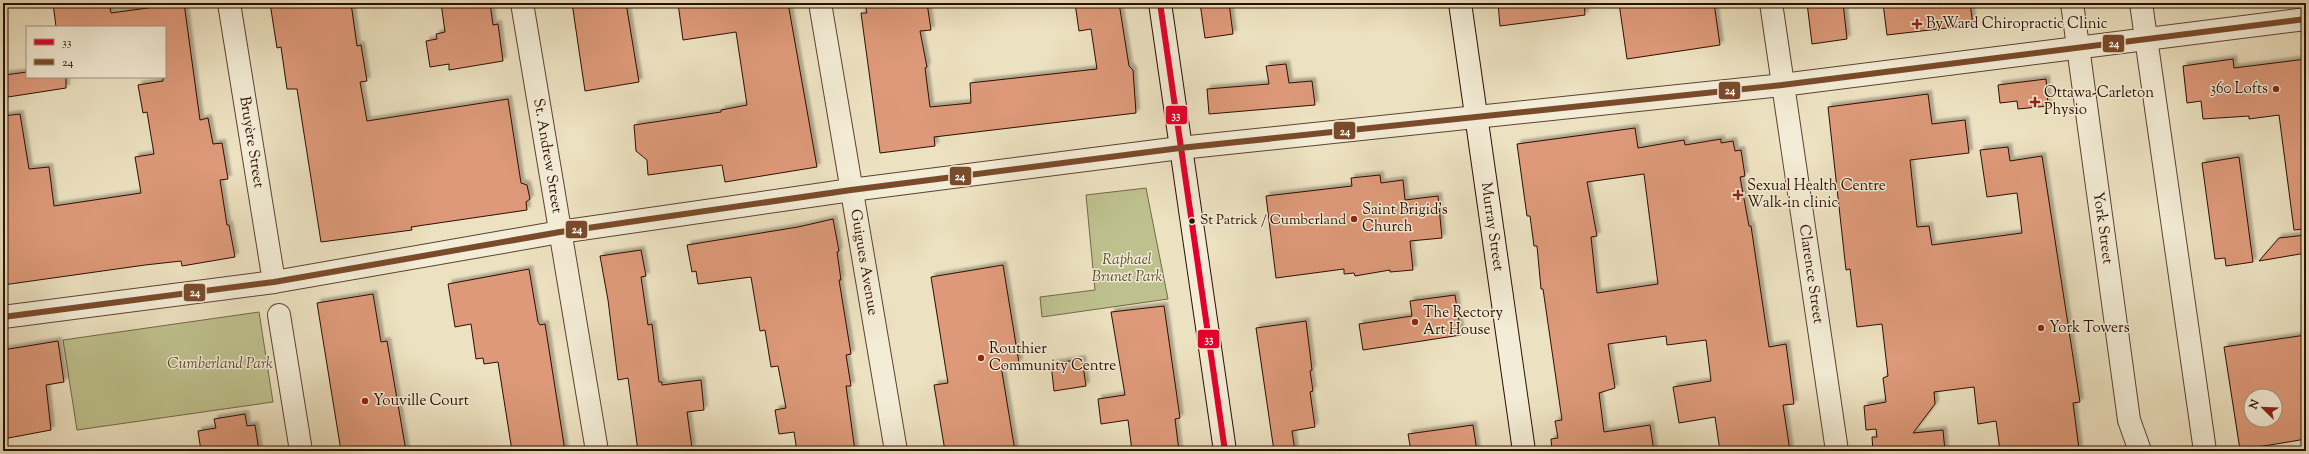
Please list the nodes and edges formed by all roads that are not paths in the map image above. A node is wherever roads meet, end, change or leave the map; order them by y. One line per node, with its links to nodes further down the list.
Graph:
1 (229, 3): 17 (street, Bruyère Street)
2 (522, 3): 16 (street, St. Andrew Street)
3 (820, 3): 15 (street, Guigues Avenue)
4 (1160, 3): 14 (street)
5 (1460, 3): 13 (street, Murray Street)
6 (1771, 3): 12 (street, Clarence Street)
7 (2072, 3): 11 (street, York Street)
8 (2141, 3): 10 (street)
9 (2306, 19): 10 (street)
10 (2146, 40): 11 (street); 27 (street)
11 (2078, 48): 12 (street); 26 (street, York Street)
12 (1782, 84): 13 (street); 25 (street, Clarence Street)
13 (1475, 116): 14 (street); 24 (street, Murray Street)
14 (1180, 148): 15 (street); 23 (street)
15 (851, 190): 16 (street); 22 (street, Guigues Avenue)
16 (560, 232): 17 (street); 21 (street, St. Andrew Street)
17 (274, 282): 19 (street)
18 (279, 315): 20 (street)
19 (3, 317)
20 (301, 451)
21 (597, 451)
22 (896, 451)
23 (1225, 451)
24 (1524, 451)
25 (1837, 451)
26 (2140, 451)
27 (2205, 451)

